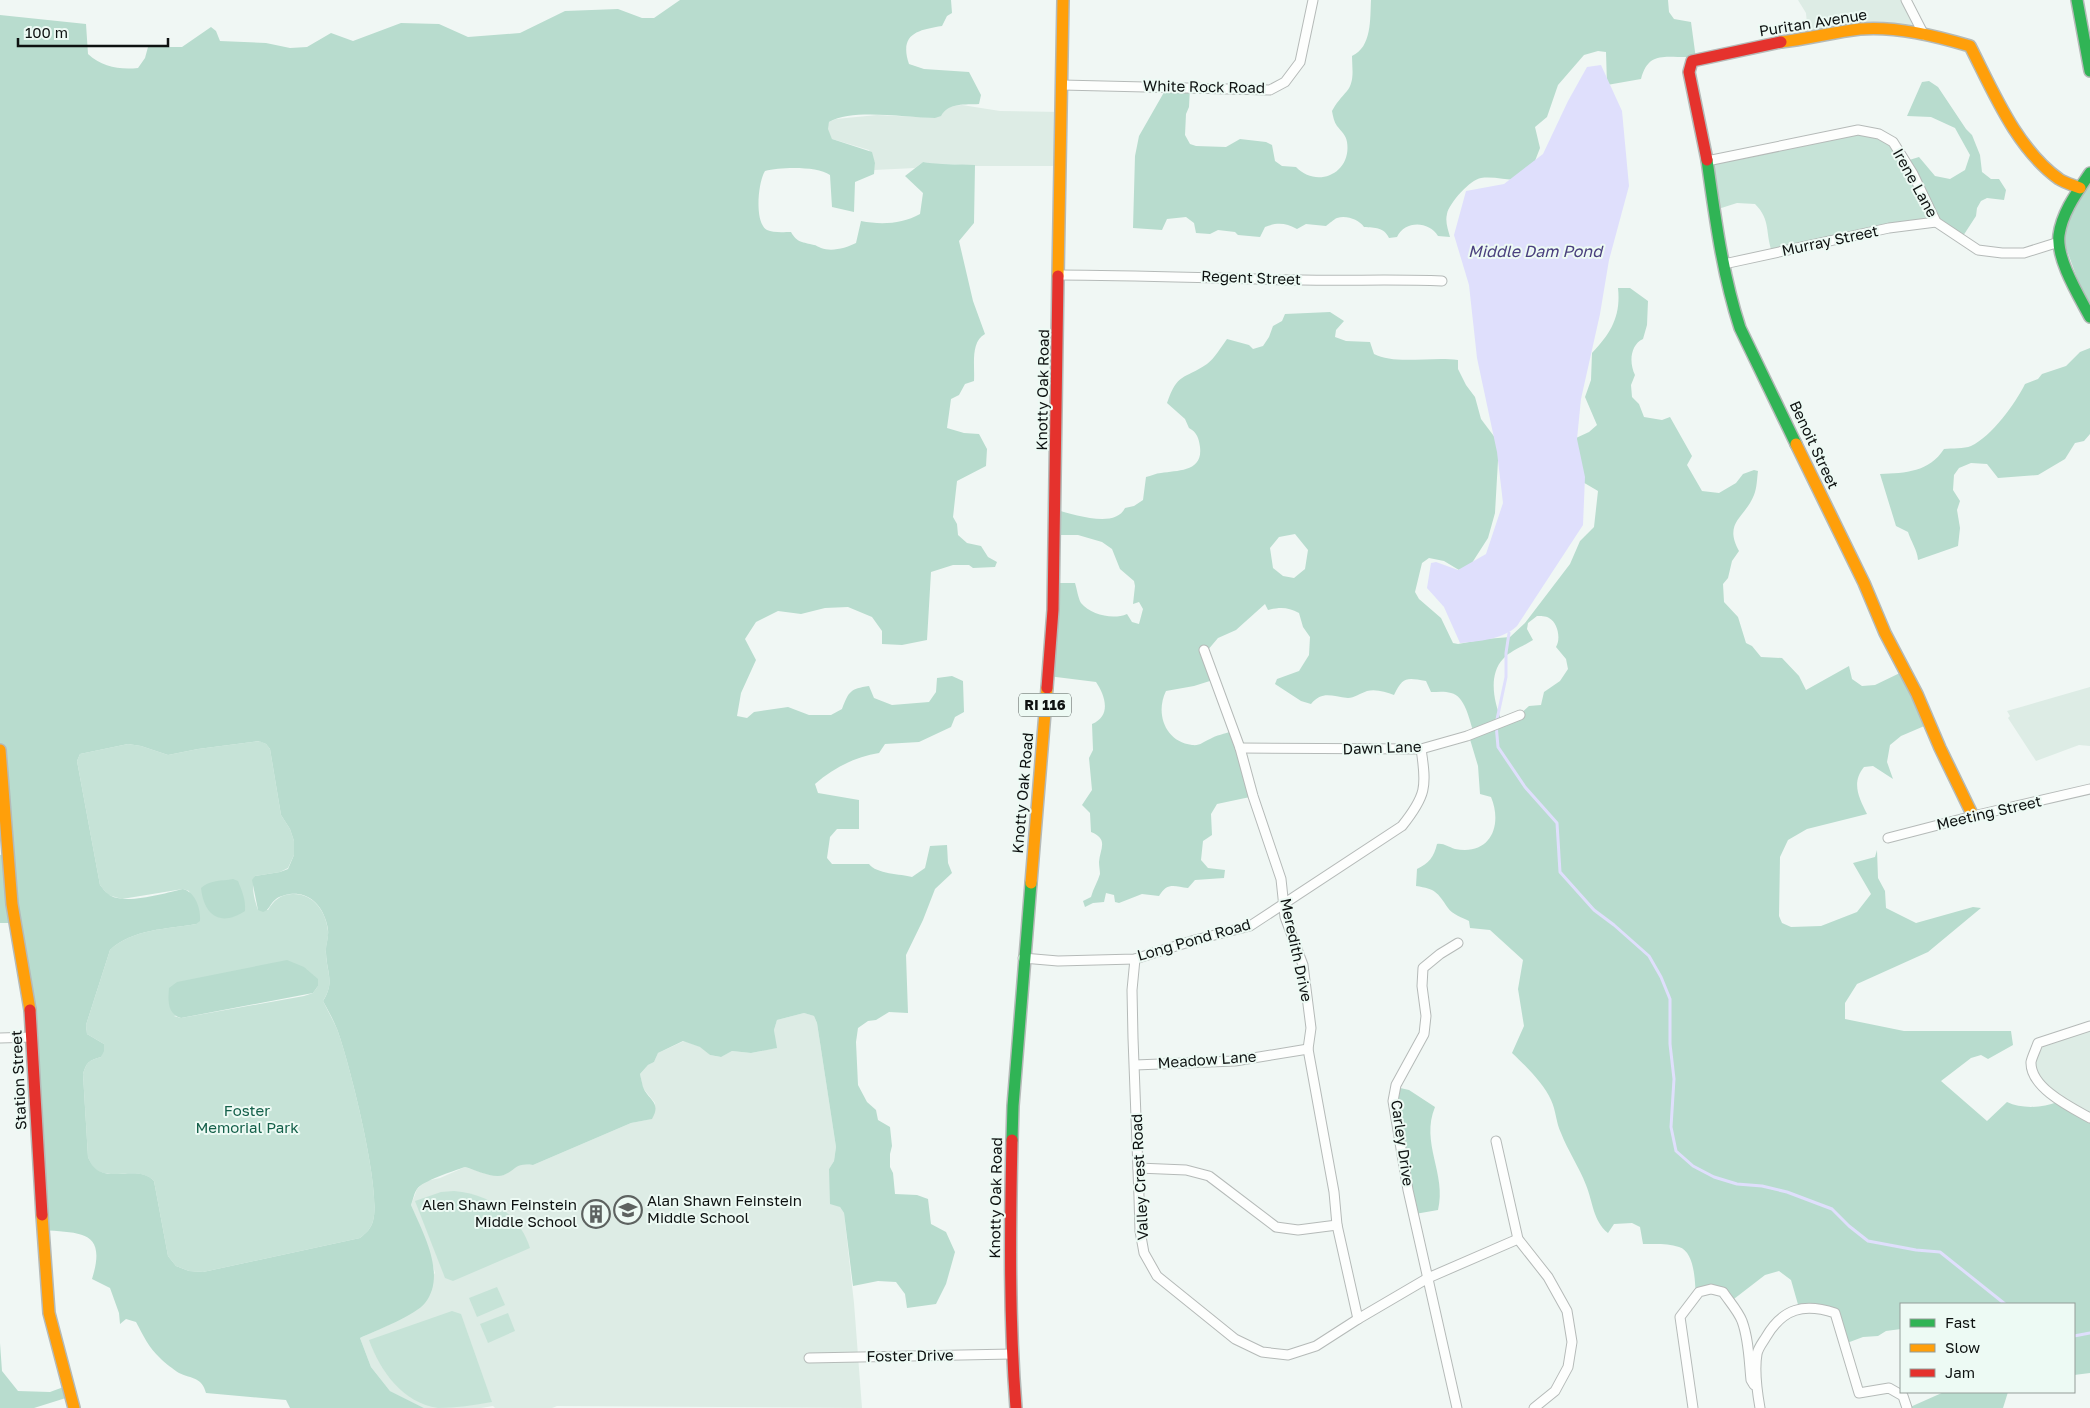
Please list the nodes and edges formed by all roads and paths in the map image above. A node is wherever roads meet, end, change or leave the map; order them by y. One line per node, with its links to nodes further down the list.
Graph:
1 (1064, 0): 8 (street, Knotty Oak Road / RI 116)
2 (1313, 0): 8 (street, White Rock Road)
3 (1906, 0): 5 (street)
4 (2077, 0): 7 (street)
5 (1924, 35): 6 (street, Puritan Avenue); 11 (street, Puritan Avenue)
6 (1690, 67): 9 (street, Benoit Street)
7 (2090, 71)
8 (1062, 85): 15 (street, Knotty Oak Road / RI 116)
9 (1707, 161): 12 (street, Irene Lane); 14 (street, Benoit Street)
10 (2090, 173): 11 (street)
11 (2080, 188): 13 (street)
12 (1936, 222): 13 (street, Irene Lane); 14 (street, Murray Street)
13 (2059, 242): 17 (street)
14 (1724, 264): 24 (street, Benoit Street)
15 (1059, 275): 16 (street, Regent Street); 28 (street, Knotty Oak Road / RI 116)
16 (1442, 281)
17 (2090, 317)
18 (1204, 650): 20 (street, Meredith Drive)
19 (1520, 715): 21 (street, Dawn Lane)
20 (1240, 748): 21 (street, Dawn Lane); 26 (street, Meredith Drive)
21 (1421, 749): 26 (street, Long Pond Road)
22 (0, 750): 31 (street, Station Street)
23 (2090, 789): 24 (street, Meeting Street)
24 (1973, 816): 25 (street, Meeting Street)
25 (1888, 838)
26 (1284, 905): 29 (street, Long Pond Road); 33 (street, Meredith Drive)
27 (1458, 942): 40 (street, Carley Drive)
28 (1023, 958): 29 (street, Long Pond Road); 42 (street, Knotty Oak Road / RI 116)
29 (1135, 959): 34 (street, Valley Crest Road)
30 (2090, 1026): 35 (street)
31 (32, 1037): 32 (street); 45 (street, Station Street)
32 (0, 1038)
33 (1308, 1049): 34 (street, Meadow Lane); 38 (street, Meredith Drive)
34 (1135, 1065): 37 (street, Valley Crest Road)
35 (2090, 1118)
36 (1496, 1141): 39 (street)
37 (1138, 1168): 38 (street); 41 (street, Valley Crest Road)
38 (1337, 1225): 41 (street, Meredith Drive)
39 (1518, 1239): 40 (street, Valley Crest Road); 48 (street)
40 (1428, 1278): 41 (street, Valley Crest Road); 47 (street)
41 (1358, 1319)
42 (1012, 1354): 43 (street, Foster Drive); 46 (street, Knotty Oak Road / RI 116)
43 (809, 1358)
44 (1757, 1390): 49 (street); 50 (street); 51 (street)
45 (74, 1408)
46 (1016, 1408)
47 (1457, 1408)
48 (1534, 1408)
49 (1693, 1408)
50 (1760, 1408)
51 (1907, 1408)

